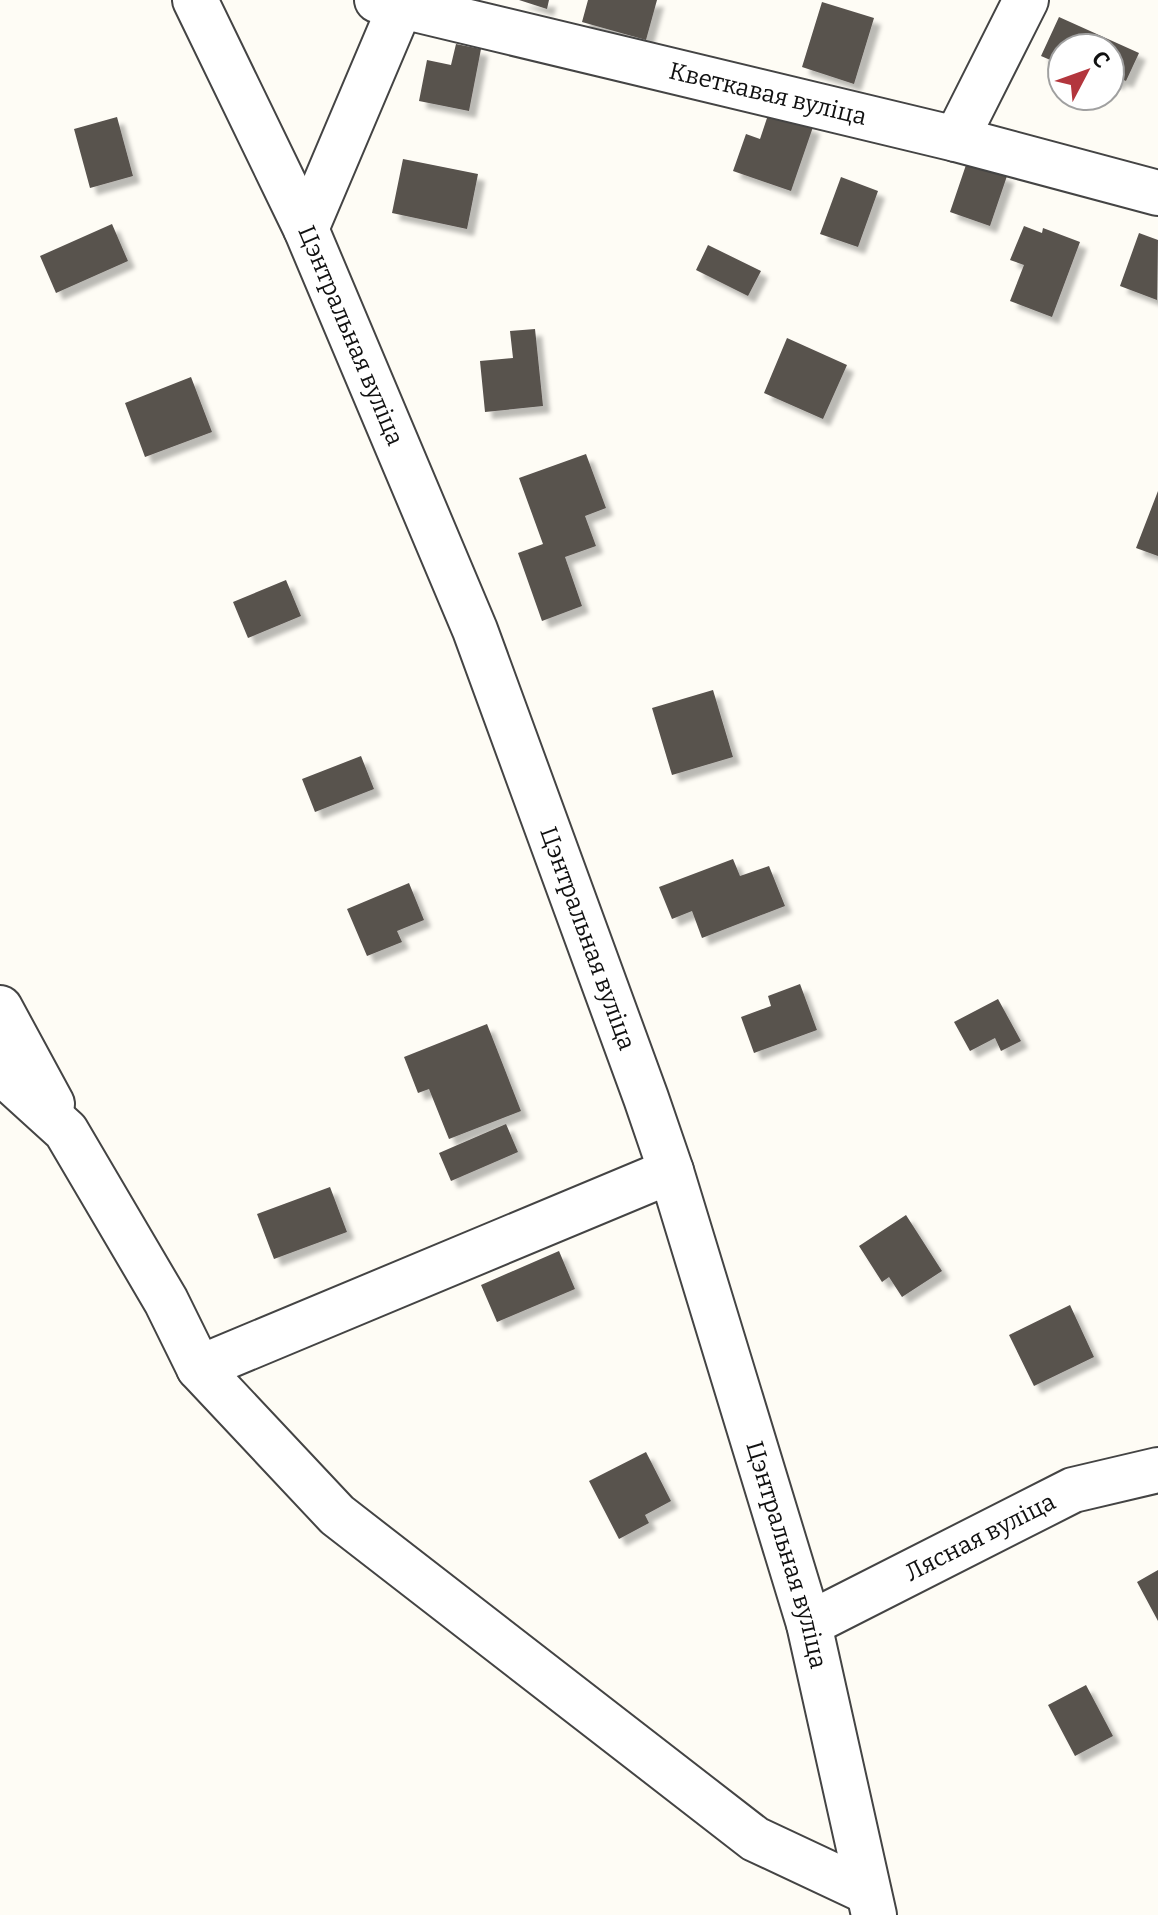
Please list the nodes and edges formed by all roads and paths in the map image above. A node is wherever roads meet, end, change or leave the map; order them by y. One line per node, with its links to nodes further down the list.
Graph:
1 (195, 0): 6 (street, Цэнтральная вуліца)
2 (1026, 0): 4 (street)
3 (389, 3): 4 (street, Кветкавая вуліца); 6 (street)
4 (956, 139): 5 (street, Кветкавая вуліца)
5 (1158, 193)
6 (306, 229): 10 (street, Цэнтральная вуліца)
7 (0, 1008): 9 (street)
8 (0, 1071): 9 (street)
9 (66, 1131): 11 (street)
10 (671, 1171): 11 (street); 13 (street, Цэнтральная вуліца)
11 (199, 1368): 14 (street)
12 (1158, 1470): 13 (street, Лясная вуліца)
13 (809, 1624): 14 (street, Цэнтральная вуліца)
14 (871, 1904)

